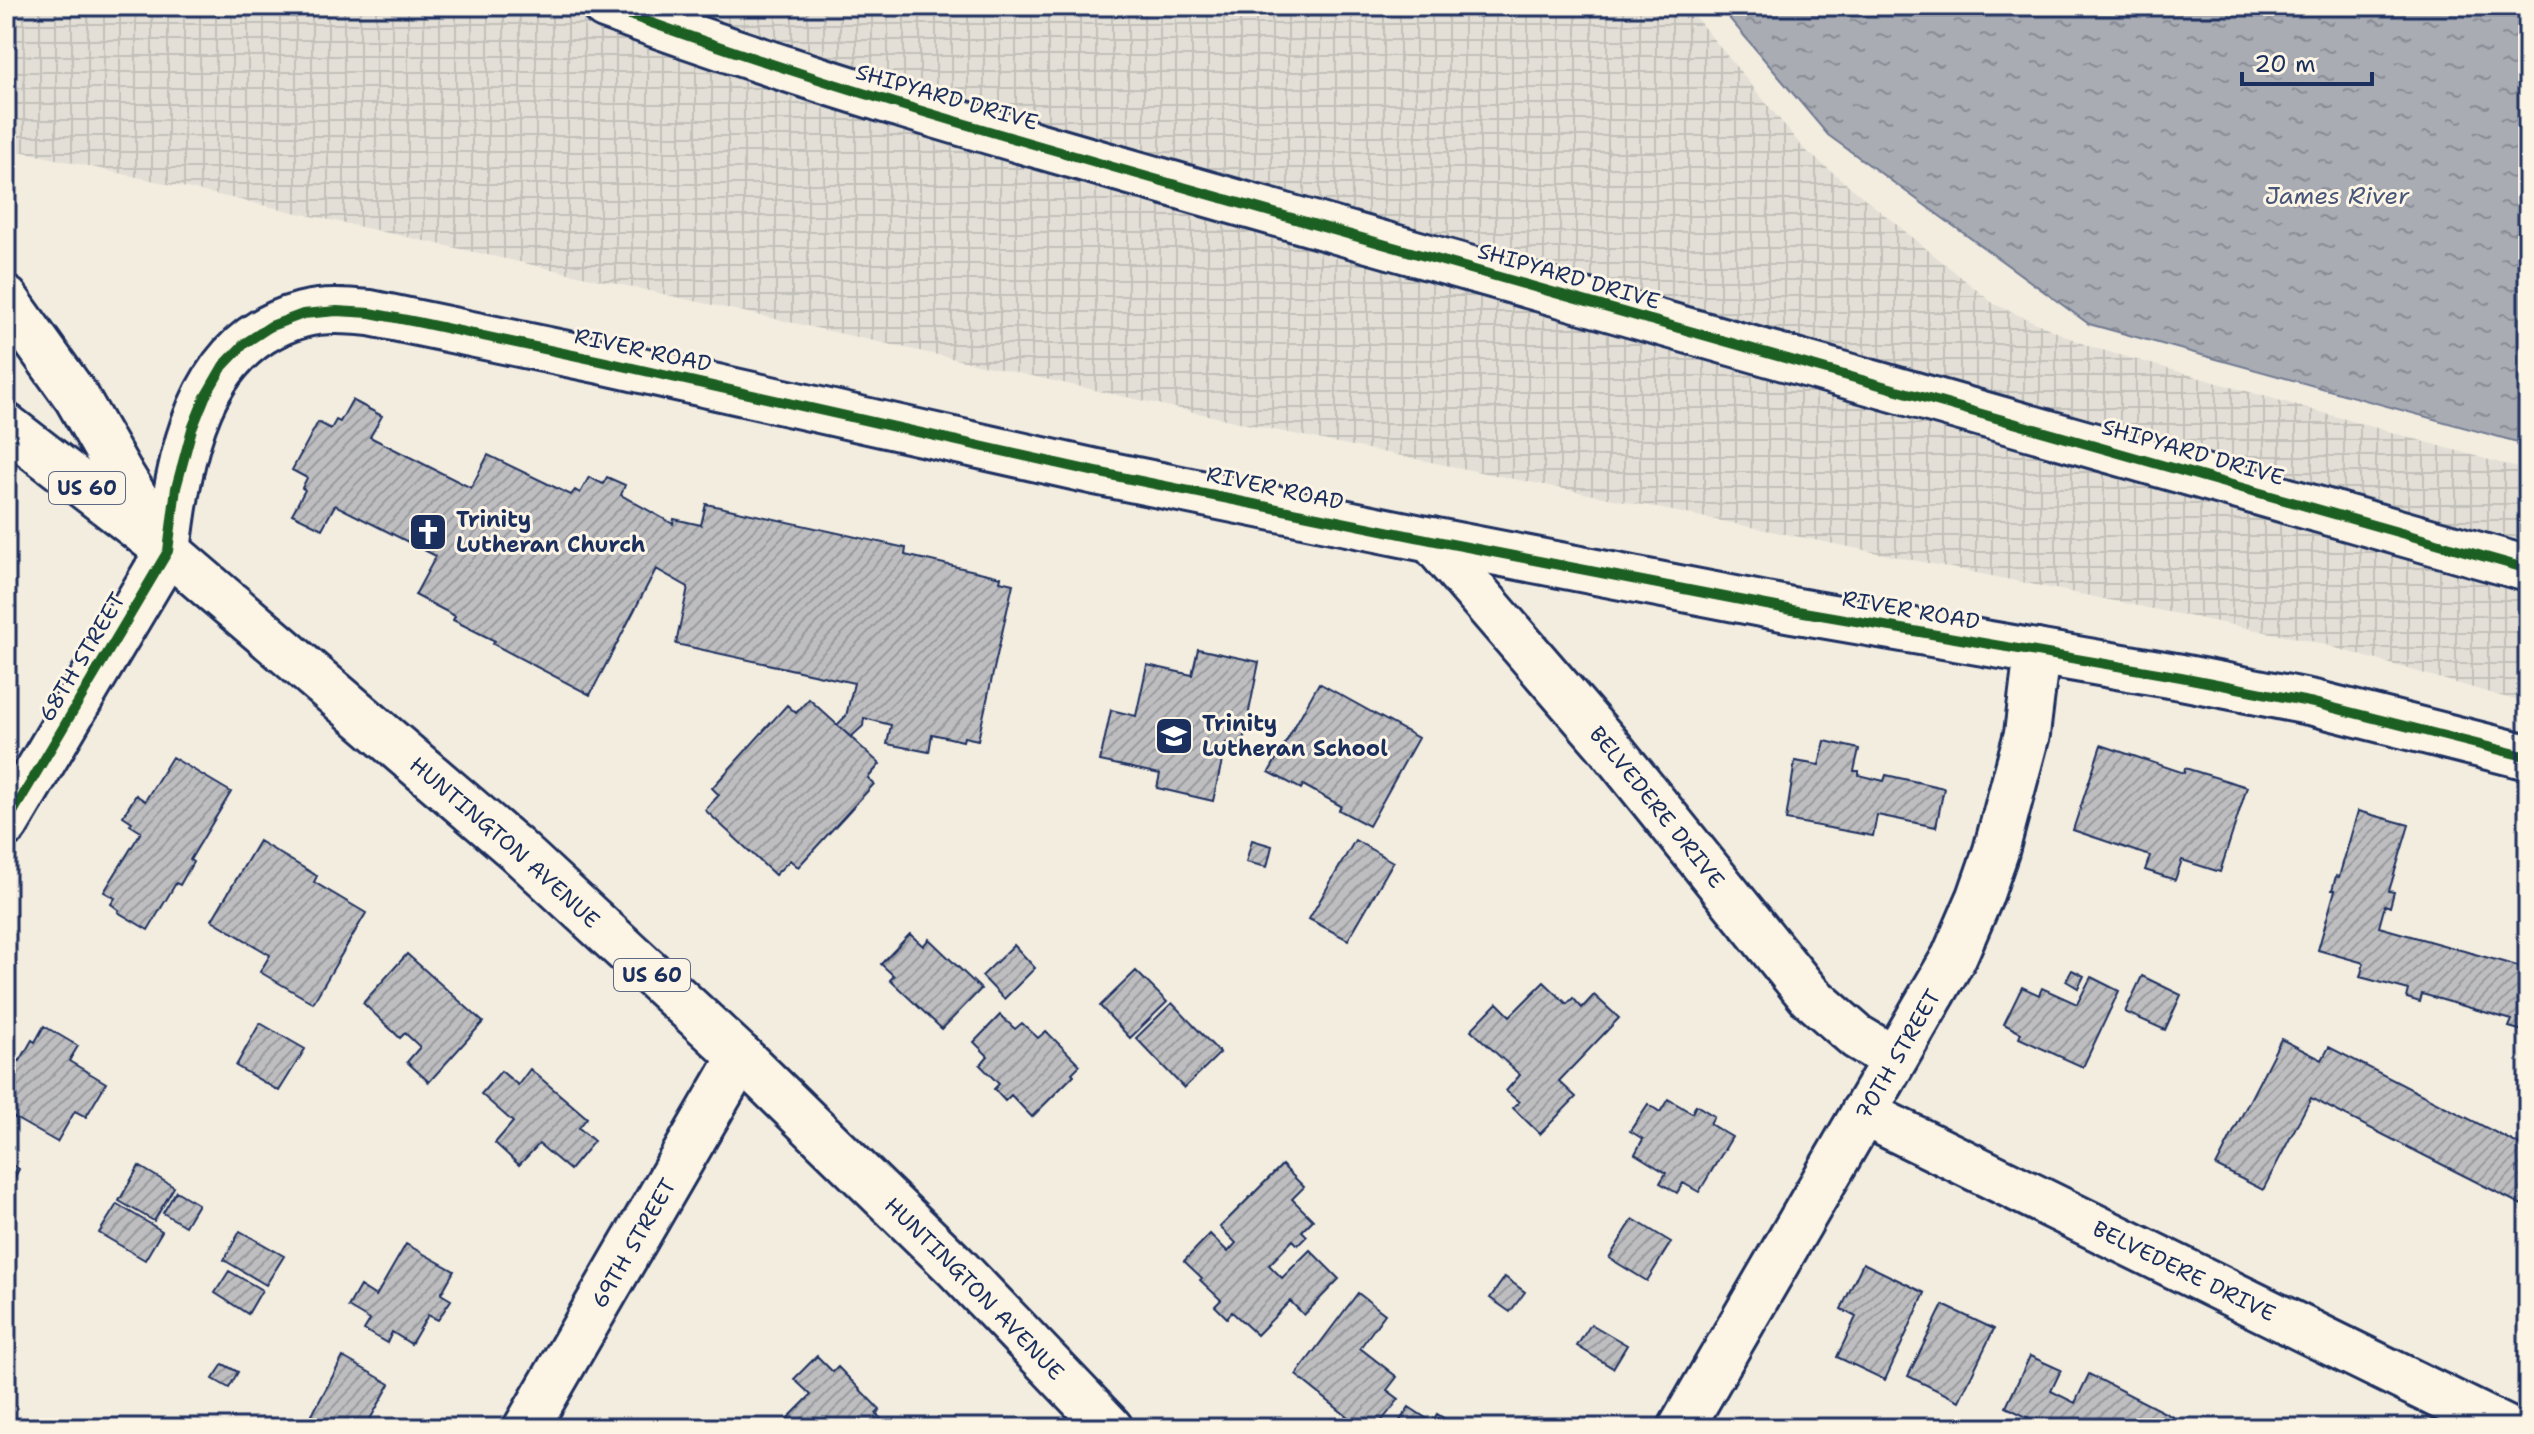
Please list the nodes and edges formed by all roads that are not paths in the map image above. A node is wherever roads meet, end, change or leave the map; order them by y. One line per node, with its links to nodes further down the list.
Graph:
1 (605, 6): 6 (street, SHIPYARD DRIVE)
2 (6, 299): 5 (street)
3 (6, 426): 5 (street, HUNTINGTON AVENUE / US 60)
4 (1431, 540): 5 (street, RIVER ROAD); 7 (street, RIVER ROAD); 11 (street, BELVEDERE DRIVE)
5 (168, 551): 9 (street, 68TH STREET); 10 (street, HUNTINGTON AVENUE / US 60)
6 (2528, 569)
7 (2037, 652): 8 (street, RIVER ROAD); 11 (street, 70TH STREET)
8 (2528, 757)
9 (6, 824)
10 (741, 1057): 13 (street, 69TH STREET); 14 (street, HUNTINGTON AVENUE / US 60)
11 (1894, 1059): 12 (street, 70TH STREET)
12 (1863, 1113): 15 (street, 70TH STREET); 16 (street, BELVEDERE DRIVE)
13 (526, 1428)
14 (1110, 1428)
15 (1681, 1428)
16 (2505, 1428)

